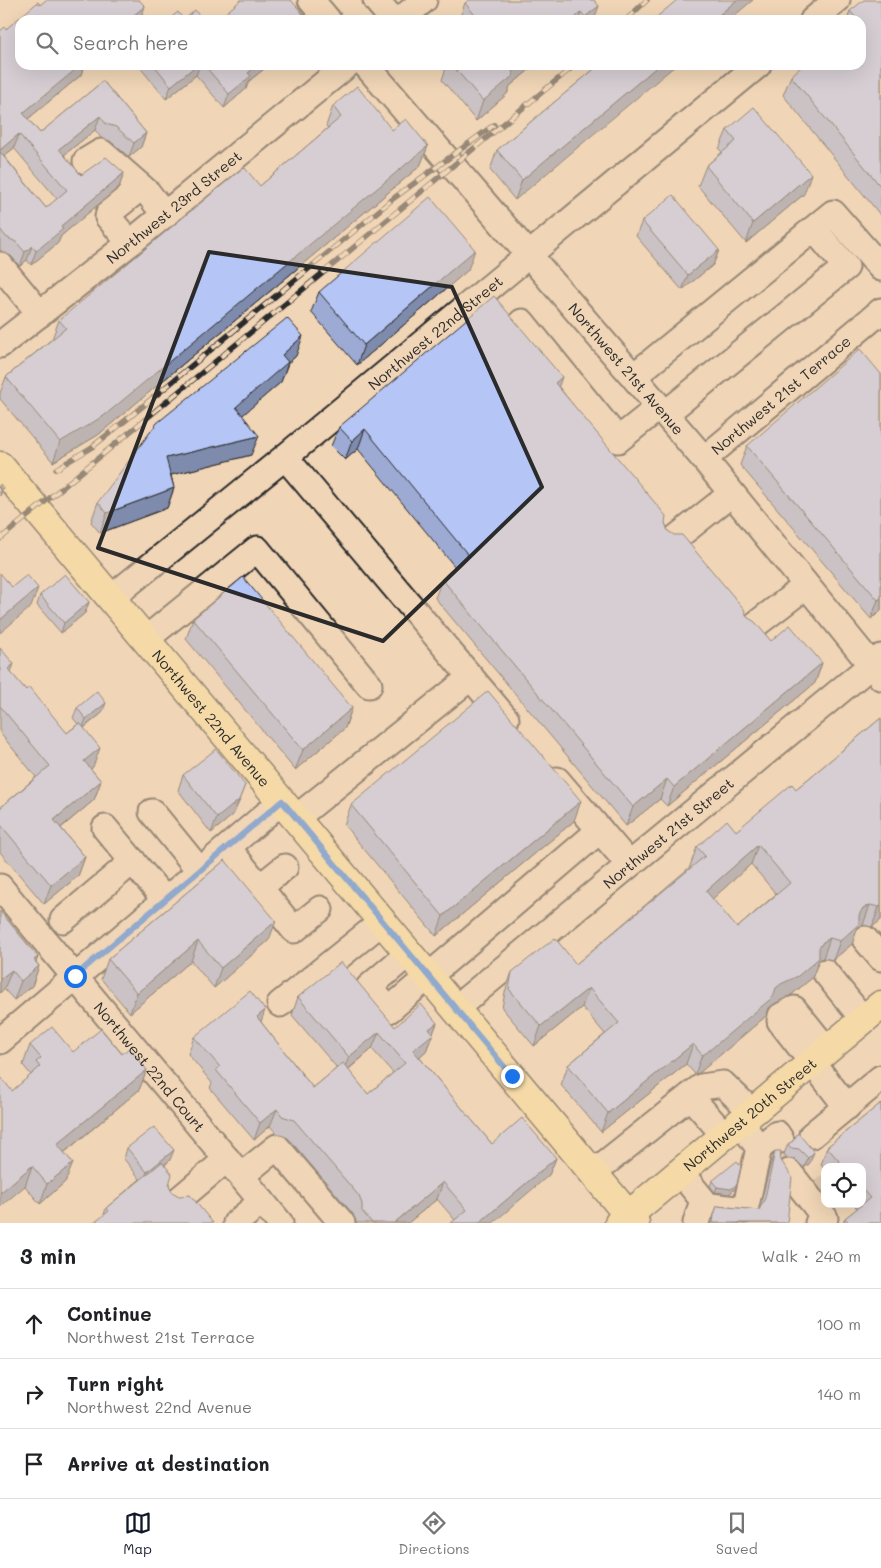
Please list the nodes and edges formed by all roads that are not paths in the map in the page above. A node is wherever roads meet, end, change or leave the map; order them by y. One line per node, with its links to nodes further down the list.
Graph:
1 (311, 0): 5 (street)
2 (376, 0): 6 (street)
3 (424, 0): 7 (street)
4 (837, 0): 8 (street)
5 (324, 15)
6 (389, 15)
7 (406, 15)
8 (819, 15)
9 (340, 70): 14 (street, Northwest 23rd Street)
10 (370, 70): 17 (street, Northwest 21st Avenue)
11 (752, 70): 17 (street, Northwest 22nd Street)
12 (86, 161): 13 (street)
13 (141, 187): 14 (street); 16 (street)
14 (165, 215): 16 (street, Northwest 23rd Street)
15 (814, 229): 19 (street); 24 (street); 25 (street)
16 (130, 243): 21 (street, Northwest 23rd Street)
17 (530, 254): 24 (street, Northwest 21st Avenue); 26 (street, Northwest 22nd Street)
18 (0, 265): 21 (street)
19 (881, 268)
20 (881, 310): 27 (street, Northwest 21st Terrace)
21 (40, 314): 23 (street, Northwest 23rd Street)
22 (522, 322): 25 (street)
23 (0, 345)
24 (634, 376): 25 (street, Northwest 21st Avenue)
25 (662, 410): 27 (street, Northwest 21st Avenue)
26 (285, 457): 32 (street, Northwest 22nd Street); 36 (street)
27 (704, 459): 29 (street, Northwest 21st Avenue)
28 (0, 466): 32 (main road, Northwest 22nd Avenue)
29 (732, 494): 30 (street); 31 (street, Northwest 21st Avenue)
30 (672, 542)
31 (806, 586): 33 (street); 35 (street, Northwest 21st Avenue)
32 (111, 598): 34 (main road, Northwest 22nd Avenue)
33 (751, 628)
34 (146, 639): 37 (street); 40 (main road, Northwest 22nd Avenue)
35 (878, 666): 46 (street, Northwest 21st Street)
36 (470, 676): 38 (street); 40 (street)
37 (370, 685)
38 (520, 735)
39 (544, 764): 43 (street)
40 (289, 809): 44 (street); 54 (main road, Northwest 22nd Avenue)
41 (152, 812): 48 (street)
42 (105, 828): 45 (street)
43 (600, 830): 46 (street); 58 (street)
44 (228, 848): 48 (street); 50 (street)
45 (133, 861): 51 (street); 53 (street)
46 (628, 863): 60 (street, Northwest 21st Street)
47 (285, 867): 50 (street)
48 (200, 871): 51 (street)
49 (0, 887): 57 (street, Northwest 22nd Court)
50 (260, 887): 52 (street)
51 (165, 900): 57 (street)
52 (320, 909)
53 (63, 920)
54 (383, 921): 55 (main road, Northwest 22nd Avenue); 59 (street)
55 (409, 953): 58 (main road, Northwest 22nd Avenue); 58 (street)
56 (825, 972): 61 (street)
57 (75, 976): 62 (street); 69 (street, Northwest 22nd Court)
58 (429, 976): 60 (main road, Northwest 22nd Avenue)
59 (280, 1004)
60 (456, 1008): 71 (main road, Northwest 22nd Avenue)
61 (872, 1012): 63 (main road, Northwest 20th Street)
62 (0, 1041)
63 (819, 1057): 66 (street); 67 (main road, Northwest 20th Street)
64 (881, 1078): 66 (street)
65 (690, 1096): 67 (street); 67 (street); 71 (street)
66 (847, 1107): 68 (street)
67 (739, 1123): 70 (main road, Northwest 20th Street); 75 (street)
68 (812, 1135)
69 (234, 1168): 73 (street, Northwest 22nd Court); 74 (street); 80 (street)
70 (680, 1172): 75 (street); 77 (main road, Northwest 20th Street)
71 (593, 1173): 77 (main road, Northwest 22nd Avenue)
72 (799, 1179): 76 (street)
73 (262, 1201): 78 (street); 79 (street, Northwest 22nd Court)
74 (176, 1202)
75 (719, 1209)
76 (825, 1215)
77 (627, 1220)
78 (236, 1223)
79 (280, 1223)
80 (342, 1223)

